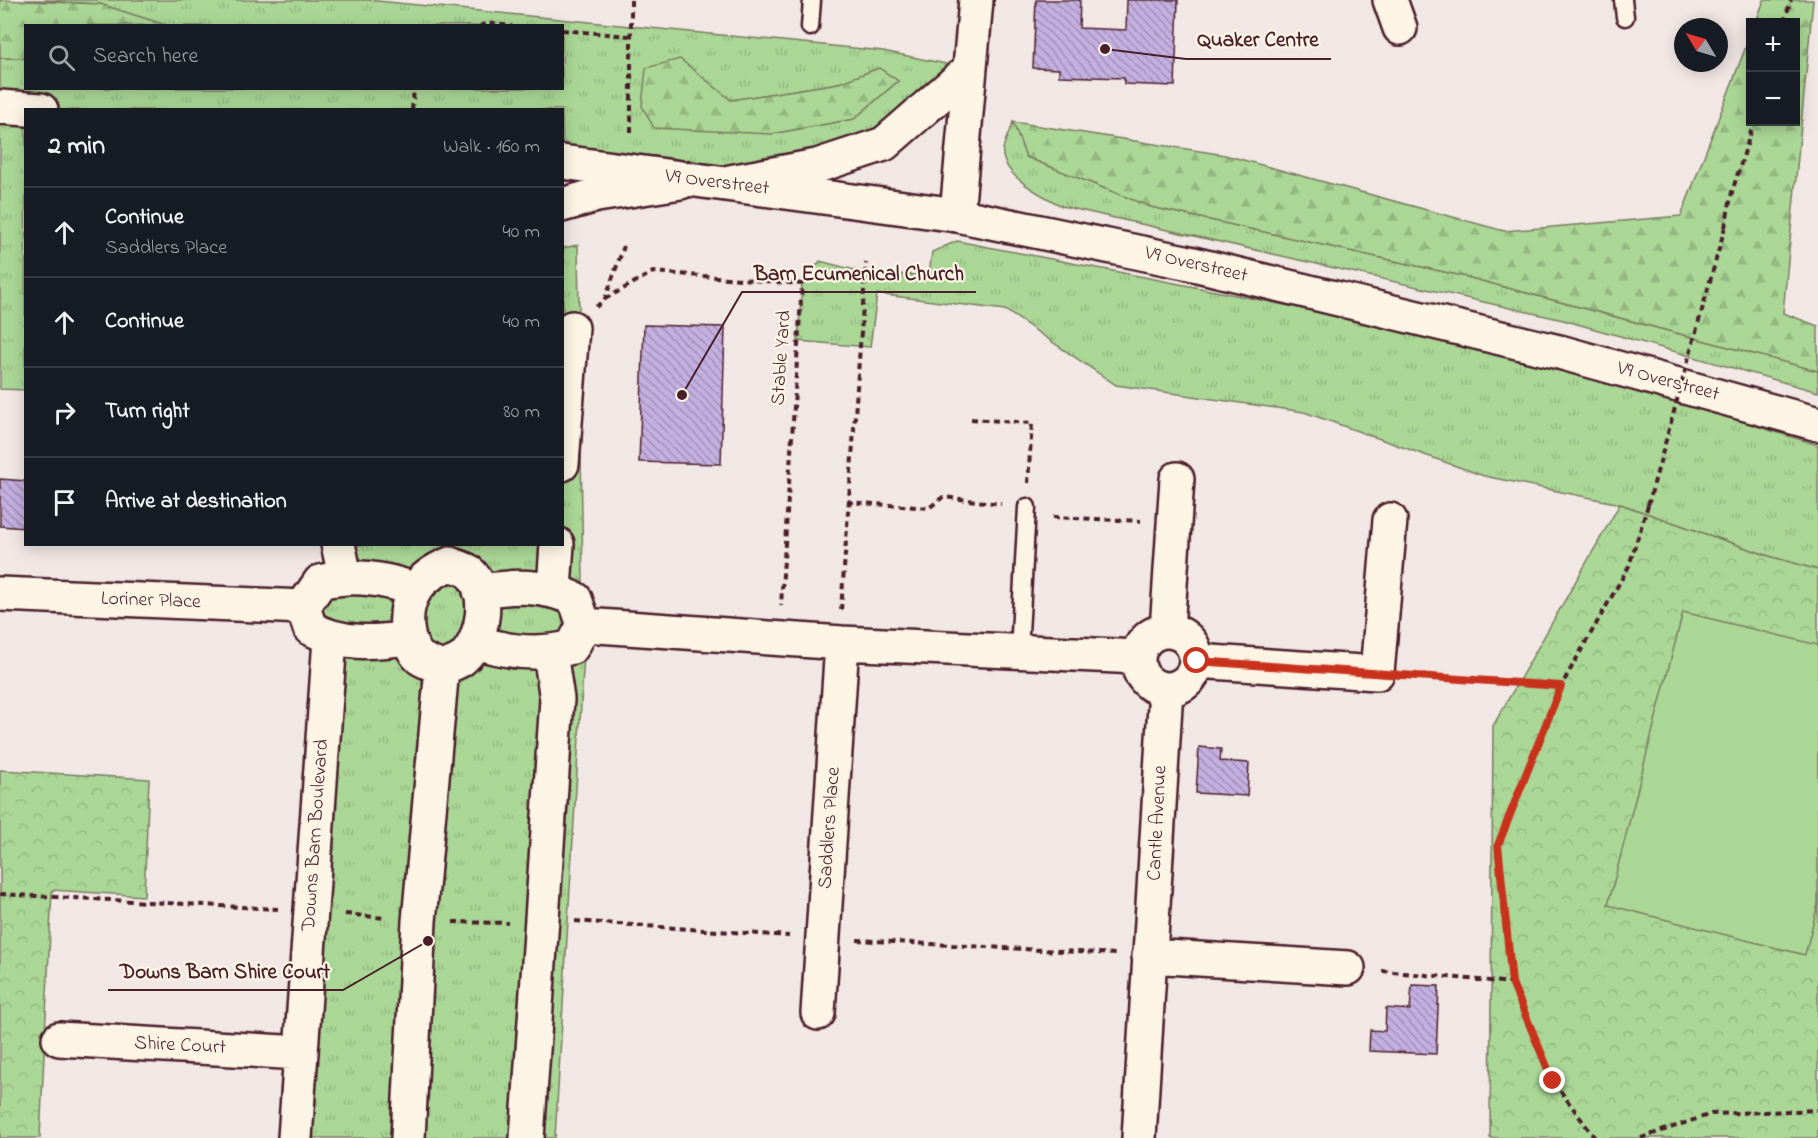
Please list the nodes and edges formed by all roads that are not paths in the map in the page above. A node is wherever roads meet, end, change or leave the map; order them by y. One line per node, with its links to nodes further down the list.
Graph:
1 (812, 0): 3 (lane)
2 (976, 0): 4 (street)
3 (810, 27)
4 (970, 69): 8 (street); 10 (street)
5 (0, 107): 6 (street)
6 (24, 109)
7 (564, 162): 8 (street, V9 Overstreet)
8 (708, 182): 9 (street); 10 (street, V9 Overstreet)
9 (564, 204)
10 (957, 215): 12 (street, V9 Overstreet)
11 (572, 328): 13 (street)
12 (1818, 424)
13 (564, 437)
14 (1177, 479): 27 (street)
15 (1027, 511): 32 (lane)
16 (1390, 520): 35 (street)
17 (338, 546): 20 (street)
18 (557, 546): 21 (street)
19 (448, 554): 22 (street); 23 (street)
20 (345, 576): 22 (street); 25 (street)
21 (554, 589): 23 (street); 26 (street)
22 (415, 590): 28 (street)
23 (480, 591): 30 (street)
24 (0, 594): 25 (street, Loriner Place)
25 (303, 607): 29 (street)
26 (584, 626): 31 (street); 33 (street)
27 (1167, 630): 34 (street); 35 (street)
28 (408, 638): 29 (street); 36 (street)
29 (330, 639): 42 (street, Downs Barn Boulevard)
30 (476, 642): 33 (street); 36 (street)
31 (840, 643): 32 (street); 40 (street, Saddlers Place)
32 (1019, 652): 34 (street)
33 (550, 653): 45 (street)
34 (1138, 657): 37 (street)
35 (1197, 661): 37 (street)
36 (442, 668): 44 (street)
37 (1166, 689): 38 (street, Cantle Avenue)
38 (1149, 956): 39 (street); 46 (street, Cantle Avenue)
39 (1348, 968)
40 (818, 1013)
41 (59, 1039): 42 (street, Shire Court)
42 (301, 1053): 43 (street, Downs Barn Boulevard)
43 (295, 1138)
44 (408, 1138)
45 (526, 1138)
46 (1139, 1138)

